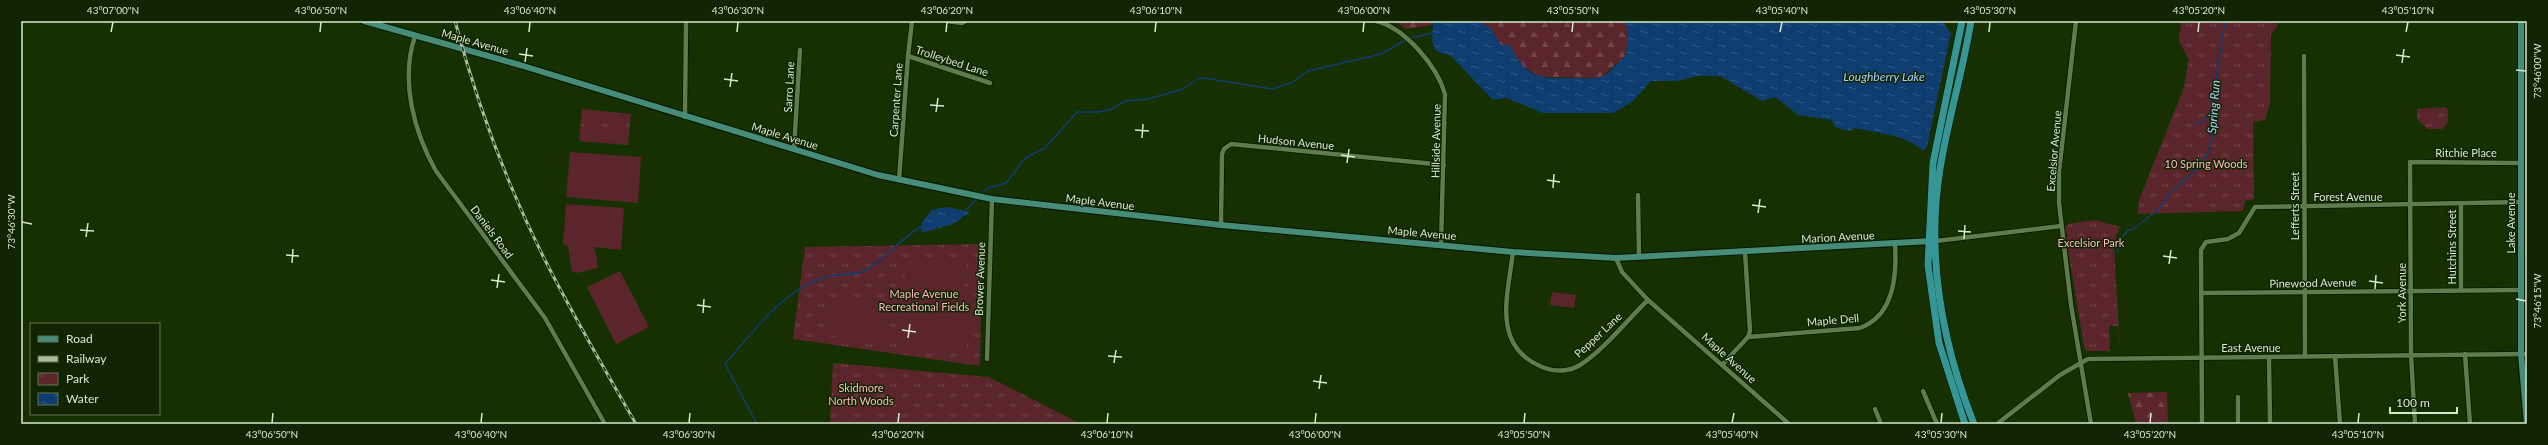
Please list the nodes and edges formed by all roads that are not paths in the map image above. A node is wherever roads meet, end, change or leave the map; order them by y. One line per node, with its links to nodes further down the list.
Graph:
1 (364, 21): 11 (main road, Maple Avenue)
2 (686, 21): 17 (street)
3 (912, 21): 14 (street, Carpenter Lane)
4 (946, 21): 5 (street)
5 (966, 21)
6 (1376, 21): 21 (street, Hillside Avenue)
7 (1962, 21): 32 (highway)
8 (1971, 21): 31 (highway)
9 (2076, 21): 30 (street, Excelsior Avenue)
10 (2521, 21): 13 (main road, Lake Avenue)
11 (415, 36): 17 (main road, Maple Avenue); 60 (street, Daniels Road)
12 (800, 50): 18 (street, Sarro Lane)
13 (2524, 52): 20 (main road, Lake Avenue)
14 (908, 56): 16 (street, Trolleybed Lane); 22 (street, Carpenter Lane)
15 (2304, 56): 27 (street, Lefferts Street)
16 (990, 83)
17 (685, 117): 18 (main road, Maple Avenue)
18 (794, 149): 22 (main road, Maple Avenue)
19 (2410, 162): 20 (street, Ritchie Place); 28 (street, York Avenue)
20 (2521, 163): 25 (main road, Lake Avenue)
21 (1444, 165): 29 (street, Hudson Avenue); 34 (street, Hillside Avenue)
22 (900, 180): 24 (main road, Maple Avenue)
23 (1638, 195): 37 (street)
24 (992, 199): 29 (main road, Maple Avenue); 54 (street, Brower Avenue)
25 (2521, 202): 26 (street, Forest Avenue); 39 (main road, Lake Avenue)
26 (2461, 204): 28 (street, Forest Avenue); 40 (street, Hutchins Street)
27 (2304, 206): 28 (street, Forest Avenue); 42 (street, Lefferts Street); 44 (street, Forest Avenue)
28 (2411, 206): 43 (street, York Avenue)
29 (1221, 225): 34 (main road, Maple Avenue)
30 (2061, 226): 31 (street, Marion Avenue); 55 (street, Excelsior Avenue)
31 (1936, 241): 32 (main road, Marion Avenue); 65 (highway)
32 (1928, 242): 33 (main road, Marion Avenue); 64 (highway)
33 (1895, 244): 36 (main road, Marion Avenue); 46 (street, Maple Dell)
34 (1441, 245): 35 (main road, Maple Avenue)
35 (1513, 252): 38 (main road, Maple Avenue); 45 (street, Pepper Lane)
36 (1745, 252): 37 (main road, Marion Avenue); 46 (street)
37 (1639, 257): 38 (main road, Marion Avenue)
38 (1616, 258): 45 (street, Maple Avenue)
39 (2524, 264): 41 (main road, Lake Avenue)
40 (2461, 290): 41 (street, Pinewood Avenue); 43 (street, Pinewood Avenue)
41 (2521, 290): 49 (main road, Lake Avenue)
42 (2304, 291): 43 (street, Pinewood Avenue); 44 (street, Pinewood Avenue); 50 (street, Lefferts Street)
43 (2412, 291): 47 (street, York Avenue)
44 (2201, 293): 52 (street)
45 (1648, 300): 56 (street, Maple Avenue)
46 (1748, 338): 56 (street)
47 (2411, 354): 48 (street, East Avenue); 51 (street, East Avenue); 72 (street, York Avenue)
48 (2465, 354): 49 (street, East Avenue); 73 (street)
49 (2524, 354): 74 (main road, Lake Avenue)
50 (2305, 356): 51 (street, East Avenue); 53 (street, East Avenue)
51 (2335, 356): 71 (street)
52 (2200, 357): 53 (street, East Avenue); 55 (street, East Avenue); 68 (street)
53 (2269, 357): 70 (street)
54 (987, 359)
55 (2081, 362): 66 (street, East Avenue); 67 (street, Excelsior Avenue)
56 (1722, 365): 61 (street, Maple Avenue)
57 (1923, 391): 63 (street)
58 (2238, 396): 69 (street)
59 (1875, 409): 62 (street)
60 (605, 424)
61 (1789, 424)
62 (1881, 424)
63 (1937, 424)
64 (1965, 424)
65 (1974, 424)
66 (1997, 424)
67 (2091, 424)
68 (2202, 424)
69 (2238, 424)
70 (2270, 424)
71 (2340, 424)
72 (2415, 424)
73 (2470, 424)
74 (2527, 424)

